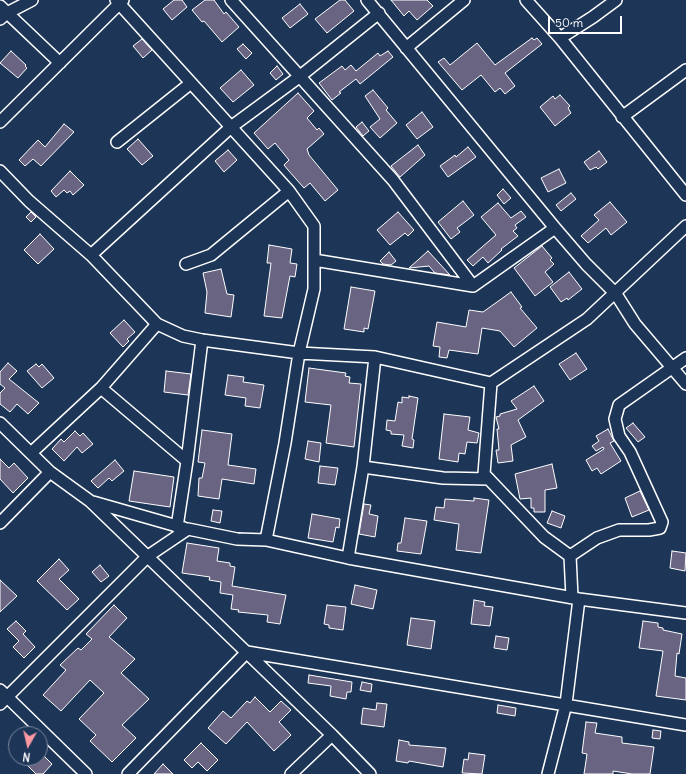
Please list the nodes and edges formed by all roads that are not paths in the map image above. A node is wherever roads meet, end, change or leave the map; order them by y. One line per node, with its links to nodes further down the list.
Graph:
1 (32, 0): 8 (street)
2 (231, 0): 14 (street)
3 (368, 0): 9 (street)
4 (464, 0): 11 (street)
5 (526, 0): 10 (street)
6 (616, 0): 10 (street)
7 (120, 1): 12 (street); 15 (street)
8 (2, 13): 12 (street)
9 (379, 13): 11 (street); 14 (street)
10 (560, 38): 16 (street)
11 (406, 48): 24 (street)
12 (60, 63): 17 (street)
13 (686, 70): 16 (street)
14 (299, 77): 18 (street); 28 (street)
15 (191, 83): 18 (street); 19 (street)
16 (622, 117): 22 (street)
17 (0, 122)
18 (231, 127): 21 (street); 25 (street)
19 (117, 142)
20 (0, 171): 25 (street)
21 (289, 191): 26 (street); 27 (street)
22 (686, 195)
23 (686, 226): 29 (street)
24 (555, 228): 28 (street); 29 (street)
25 (91, 256): 30 (street)
26 (314, 260): 28 (street); 32 (street)
27 (186, 264)
28 (473, 286)
29 (616, 294): 35 (street); 36 (street)
30 (157, 324): 31 (street); 38 (street)
31 (202, 340): 32 (street); 41 (street)
32 (299, 353): 33 (street); 49 (street)
33 (375, 357): 36 (street); 42 (street)
34 (686, 358): 35 (street)
35 (673, 369): 37 (street); 51 (street)
36 (491, 383): 44 (street)
37 (686, 384)
38 (101, 388): 40 (street); 41 (street)
39 (0, 423): 40 (street)
40 (31, 453): 43 (street)
41 (187, 461): 47 (street)
42 (363, 467): 44 (street); 52 (street)
43 (50, 472): 45 (street); 46 (street)
44 (489, 479): 51 (street)
45 (90, 501): 47 (street); 50 (street)
46 (0, 523)
47 (177, 527): 48 (street)
48 (188, 529): 49 (street); 50 (street)
49 (266, 540): 52 (street)
50 (148, 556): 55 (street); 56 (street)
51 (570, 556): 53 (street)
52 (348, 558): 53 (street)
53 (575, 598): 54 (street); 57 (street)
54 (686, 613)
55 (247, 652): 57 (street); 59 (street); 61 (street)
56 (2, 696): 60 (street)
57 (566, 704): 58 (street); 64 (street)
58 (686, 725)
59 (332, 735): 62 (street); 63 (street)
60 (86, 774)
61 (128, 774)
62 (291, 774)
63 (370, 774)
64 (548, 774)

